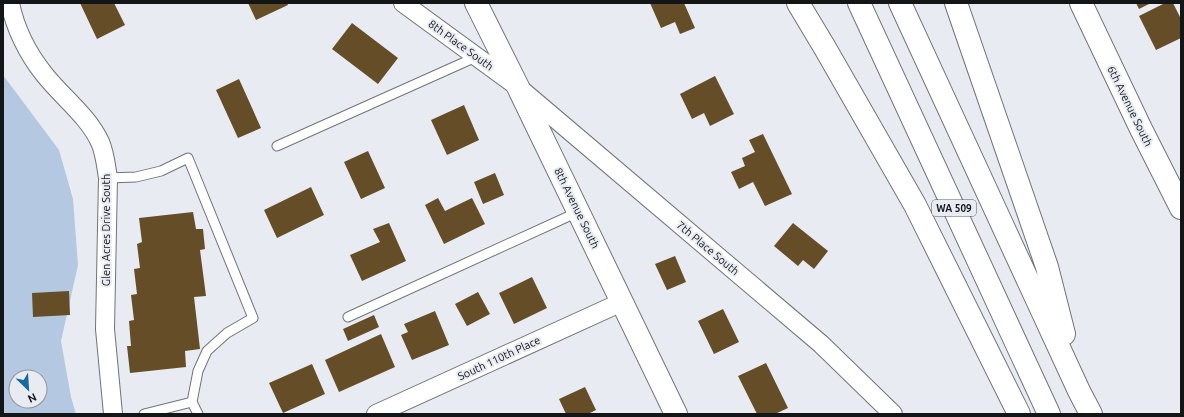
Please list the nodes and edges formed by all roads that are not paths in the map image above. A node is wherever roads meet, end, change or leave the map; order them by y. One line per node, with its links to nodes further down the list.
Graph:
1 (10, 3): 12 (street, Glen Acres Drive South)
2 (404, 3): 9 (street, 8th Place South)
3 (476, 3): 10 (main road, 8th Avenue South)
4 (798, 3): 25 (main road)
5 (859, 3): 26 (main road, WA 509)
6 (900, 3): 17 (main road, WA 509)
7 (956, 3): 17 (main road)
8 (1081, 3): 13 (main road, 6th Avenue South)
9 (476, 57): 10 (street, 8th Place South); 11 (lane)
10 (518, 86): 14 (main road, 8th Avenue South); 24 (street, 7th Place South)
11 (277, 146)
12 (108, 178): 18 (lane); 19 (street, Glen Acres Drive South)
13 (1181, 208)
14 (578, 212): 15 (main road, 8th Avenue South); 16 (lane)
15 (622, 302): 22 (street, South 110th Place); 23 (main road, 8th Avenue South)
16 (348, 317)
17 (1079, 391): 27 (main road, WA 509)
18 (192, 402): 20 (lane); 21 (lane)
19 (113, 414)
20 (144, 414)
21 (198, 414)
22 (376, 414)
23 (676, 414)
24 (893, 414)
25 (1020, 414)
26 (1048, 414)
27 (1091, 414)

